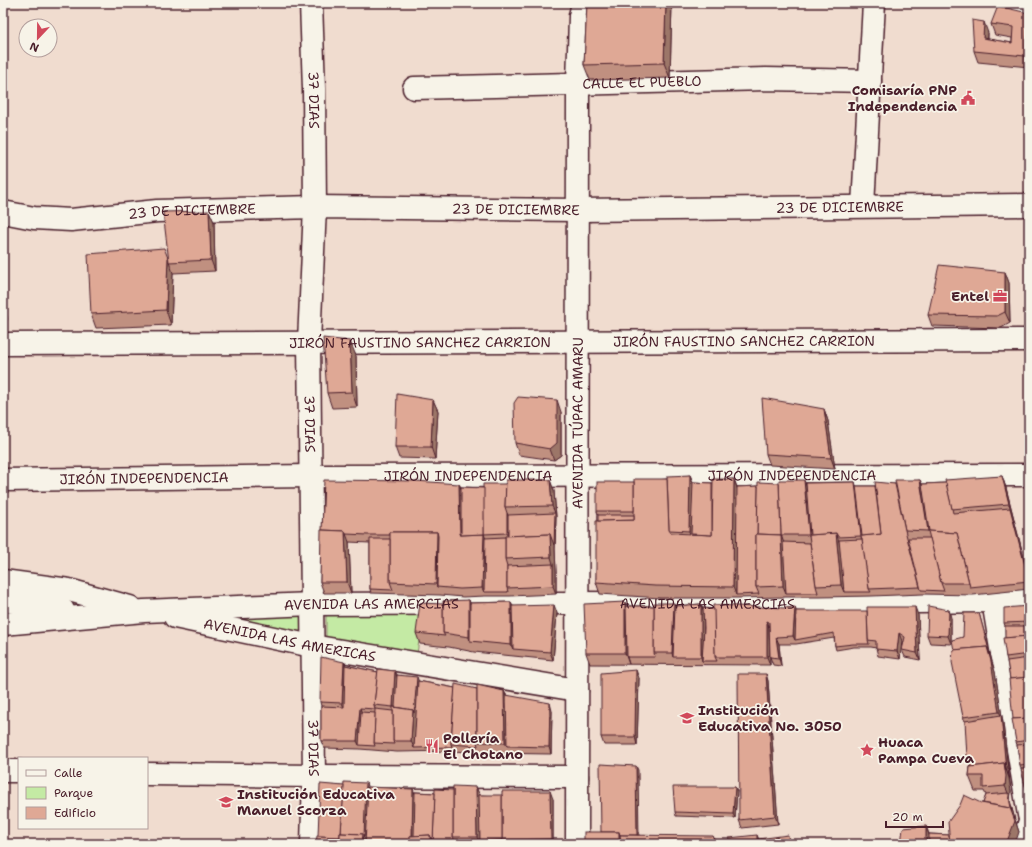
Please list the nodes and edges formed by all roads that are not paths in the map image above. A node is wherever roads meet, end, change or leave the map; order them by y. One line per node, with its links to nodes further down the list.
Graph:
1 (312, 3): 11 (street, 37 DIAS)
2 (583, 3): 7 (street, AVENIDA TÚPAC AMARU)
3 (874, 3): 6 (street)
4 (1018, 3): 5 (street)
5 (1029, 8)
6 (870, 81): 7 (street, CALLE EL PUEBLO); 10 (street)
7 (578, 83): 8 (street, CALLE EL PUEBLO); 12 (street, AVENIDA TÚPAC AMARU)
8 (414, 88)
9 (1029, 205): 10 (street, 23 DE DICIEMBRE)
10 (863, 206): 12 (street, 23 DE DICIEMBRE)
11 (315, 207): 12 (street, 23 DE DICIEMBRE); 13 (street, 23 DE DICIEMBRE); 15 (street, 37 DIAS)
12 (578, 210): 16 (street, AVENIDA TÚPAC AMARU)
13 (3, 212)
14 (1029, 340): 16 (street, JIRÓN FAUSTINO SANCHEZ CARRION)
15 (310, 342): 16 (street, JIRÓN FAUSTINO SANCHEZ CARRION); 17 (street, JIRÓN FAUSTINO SANCHEZ CARRION); 20 (street, 37 DIAS)
16 (578, 342): 18 (street, AVENIDA TÚPAC AMARU)
17 (3, 344)
18 (577, 475): 19 (street, JIRÓN INDEPENDENCIA); 20 (street, JIRÓN INDEPENDENCIA); 26 (street, AVENIDA TÚPAC AMARU)
19 (1029, 475)
20 (311, 476): 21 (street, JIRÓN INDEPENDENCIA); 27 (street, 37 DIAS)
21 (3, 480)
22 (3, 581): 28 (street, AVENIDA LAS AMERICAS)
23 (1029, 598): 25 (street, AVENIDA LAS AMERCIAS)
24 (3, 600): 28 (street)
25 (993, 601): 26 (street, AVENIDA LAS AMERCIAS); 37 (street)
26 (576, 603): 27 (street, AVENIDA LAS AMERCIAS); 31 (street, AVENIDA TÚPAC AMARU)
27 (312, 604): 28 (street, AVENIDA LAS AMERCIAS); 30 (street, 37 DIAS)
28 (144, 611): 29 (street, AVENIDA LAS AMERCIAS); 30 (street, AVENIDA LAS AMERICAS)
29 (3, 624)
30 (312, 646): 31 (street, AVENIDA LAS AMERICAS); 35 (street, 37 DIAS)
31 (577, 690): 36 (street, AVENIDA TÚPAC AMARU)
32 (3, 771): 33 (street)
33 (18, 771)
34 (148, 774): 35 (street)
35 (314, 776): 36 (street); 39 (street, 37 DIAS)
36 (577, 777): 40 (street, AVENIDA TÚPAC AMARU)
37 (1029, 815)
38 (1029, 824): 41 (street)
39 (312, 844)
40 (577, 844)
41 (1022, 844)

